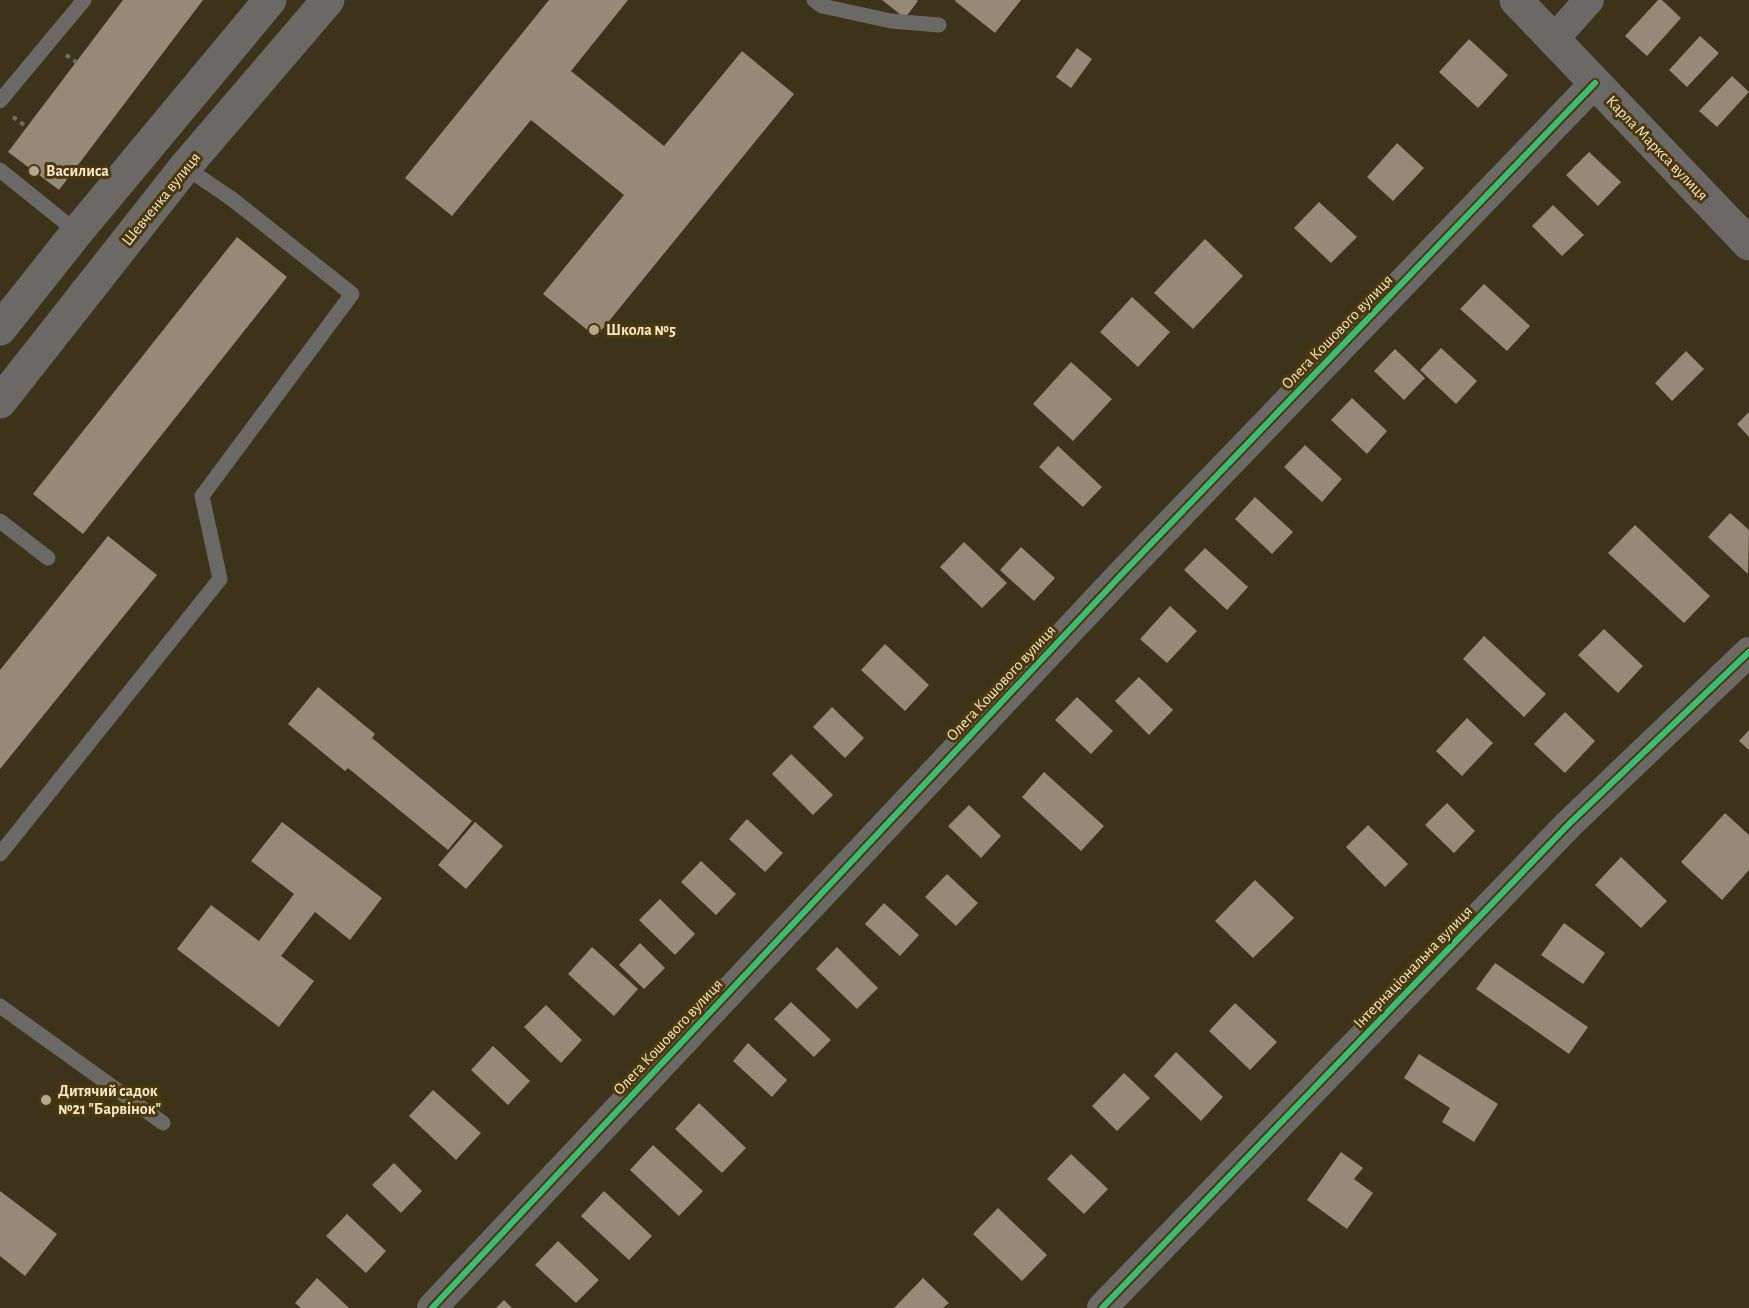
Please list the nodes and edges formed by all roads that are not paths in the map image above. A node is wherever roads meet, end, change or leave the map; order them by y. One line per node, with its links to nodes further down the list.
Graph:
1 (84, 0): 10 (lane)
2 (270, 0): 13 (street)
3 (328, 0): 11 (street, Шевченка вулиця)
4 (814, 0): 7 (lane)
5 (1516, 0): 8 (street, Карла Маркса вулиця)
6 (1589, 0): 8 (street)
7 (939, 25)
8 (1554, 39): 9 (street, Карла Маркса вулиця)
9 (1595, 83): 14 (street, Карла Маркса вулиця); 24 (street, Олега Кошового вулиця)
10 (0, 101)
11 (185, 167): 15 (street, Шевченка вулиця); 21 (lane)
12 (0, 171): 13 (lane)
13 (72, 239): 15 (street); 16 (street)
14 (1749, 244)
15 (102, 273): 17 (street, Шевченка вулиця)
16 (0, 329)
17 (0, 402)
18 (0, 520): 19 (lane)
19 (48, 558)
20 (1749, 652): 25 (street, Інтернаціональна вулиця)
21 (0, 854)
22 (0, 1006): 23 (lane)
23 (163, 1124)
24 (432, 1308)
25 (1102, 1308)

